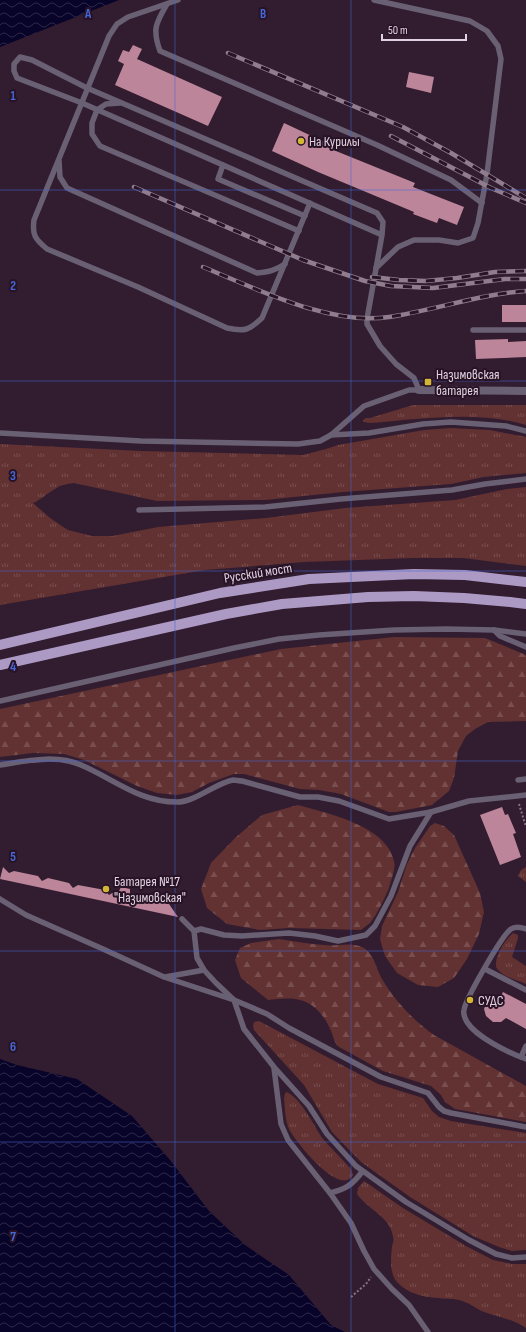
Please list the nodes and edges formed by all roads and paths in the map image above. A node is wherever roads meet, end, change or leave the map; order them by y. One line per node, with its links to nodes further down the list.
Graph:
1 (178, 0): 3 (lane)
2 (374, 0): 11 (lane)
3 (167, 4): 4 (lane); 11 (lane)
4 (87, 88): 5 (lane); 5 (lane); 6 (lane)
5 (82, 103): 7 (lane); 8 (lane)
6 (122, 103): 7 (lane); 14 (lane)
7 (97, 110): 9 (lane); 13 (lane)
8 (59, 159): 15 (lane); 15 (lane)
9 (223, 165): 10 (lane); 12 (lane)
10 (310, 203): 12 (lane); 14 (lane)
11 (482, 203): 16 (lane)
12 (305, 216): 13 (lane)
13 (299, 231): 15 (lane)
14 (382, 235): 16 (lane)
15 (286, 263)
16 (376, 269): 19 (lane)
17 (474, 330): 18 (lane)
18 (526, 330)
19 (419, 390): 20 (street); 23 (lane)
20 (526, 392)
21 (526, 431): 23 (lane)
22 (0, 433): 23 (lane)
23 (331, 435)
24 (526, 479): 25 (lane)
25 (139, 510)
26 (526, 582): 30 (main road, Русский мост)
27 (526, 604): 32 (main road)
28 (494, 630): 29 (lane); 31 (lane); 33 (lane)
29 (526, 634)
30 (0, 645)
31 (526, 647)
32 (0, 665)
33 (0, 700)
34 (0, 765): 39 (lane)
35 (526, 779): 36 (lane)
36 (518, 780)
37 (526, 795): 38 (lane)
38 (516, 796): 39 (lane); 40 (path)
39 (431, 812): 44 (lane)
40 (526, 827)
41 (0, 899): 47 (lane)
42 (182, 919): 44 (lane)
43 (526, 929): 45 (lane)
44 (194, 931): 46 (lane)
45 (485, 969): 48 (lane); 51 (lane)
46 (204, 970): 47 (lane); 49 (lane)
47 (164, 977): 49 (lane)
48 (526, 990)
49 (234, 1000): 52 (lane); 53 (lane)
50 (526, 1046): 51 (lane)
51 (523, 1058)
52 (274, 1067): 54 (lane); 55 (lane)
53 (526, 1127)
54 (362, 1172): 55 (lane); 56 (lane)
55 (330, 1193): 57 (lane)
56 (526, 1257)
57 (374, 1269): 58 (path); 59 (lane)
58 (351, 1297)
59 (428, 1332)

